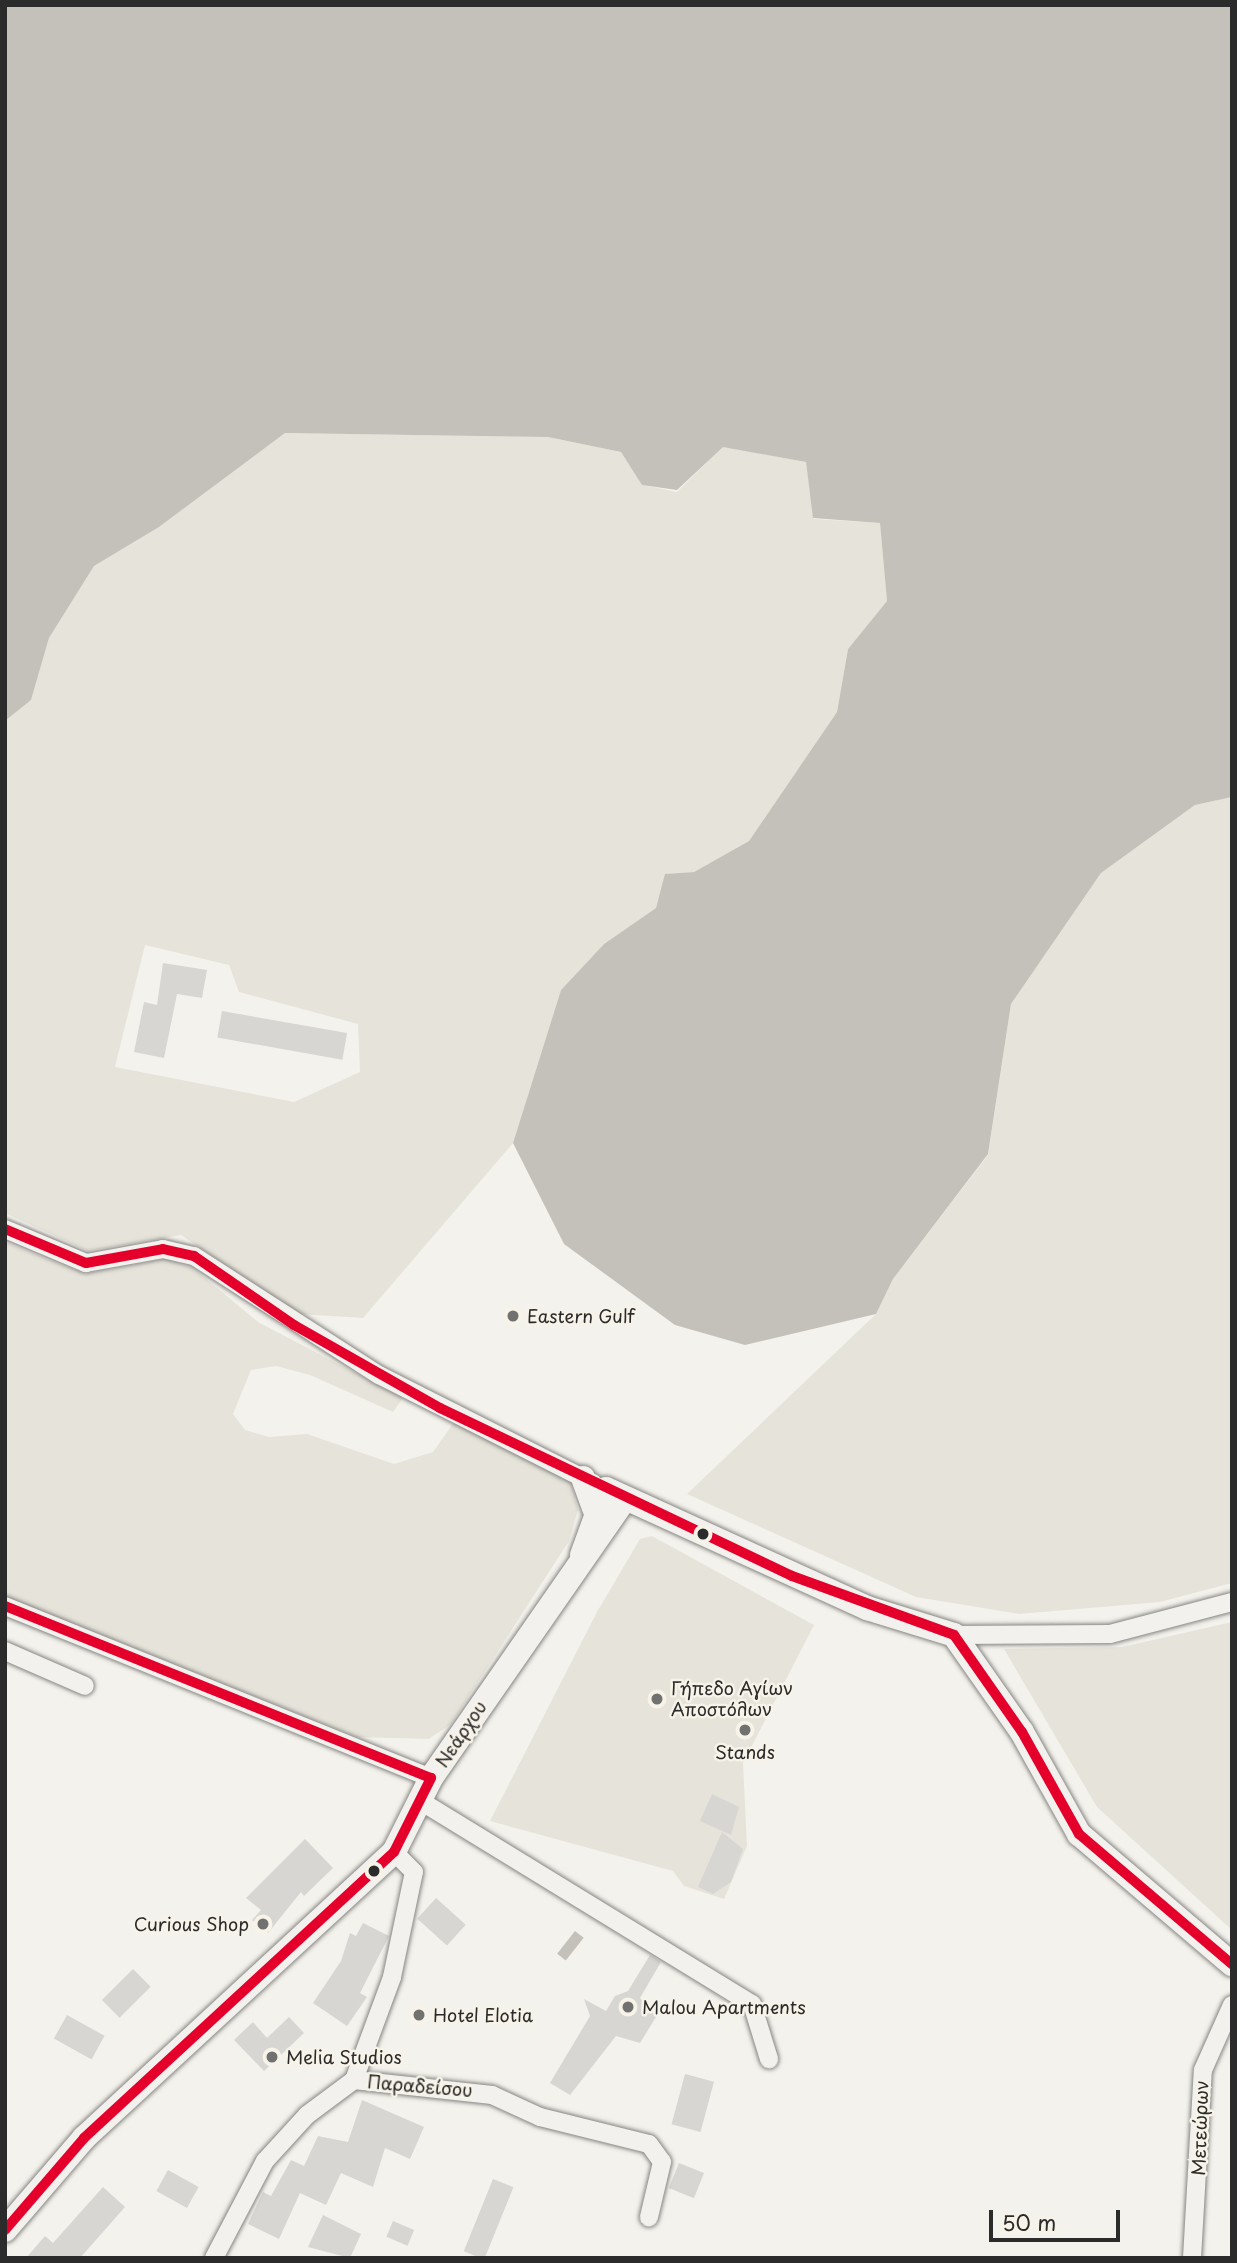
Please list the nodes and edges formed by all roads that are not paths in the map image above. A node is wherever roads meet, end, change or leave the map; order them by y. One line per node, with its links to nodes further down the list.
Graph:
1 (5, 1230): 2 (street)
2 (583, 1478): 3 (street)
3 (610, 1504): 6 (street); 9 (street, Νεάρχου)
4 (1232, 1602): 6 (street)
5 (5, 1606): 9 (street)
6 (954, 1634): 12 (street)
7 (5, 1651): 8 (street)
8 (85, 1686)
9 (431, 1778): 10 (street, Νεάρχου)
10 (422, 1801): 11 (street, Νεάρχου); 14 (street)
11 (394, 1852): 15 (street); 17 (street, Νεάρχου)
12 (1232, 1964)
13 (1232, 2005): 19 (street, Μετεώρων)
14 (769, 2059)
15 (354, 2080): 16 (street, Παραδείσου); 18 (street)
16 (649, 2217)
17 (5, 2230)
18 (214, 2258)
19 (1192, 2258)

